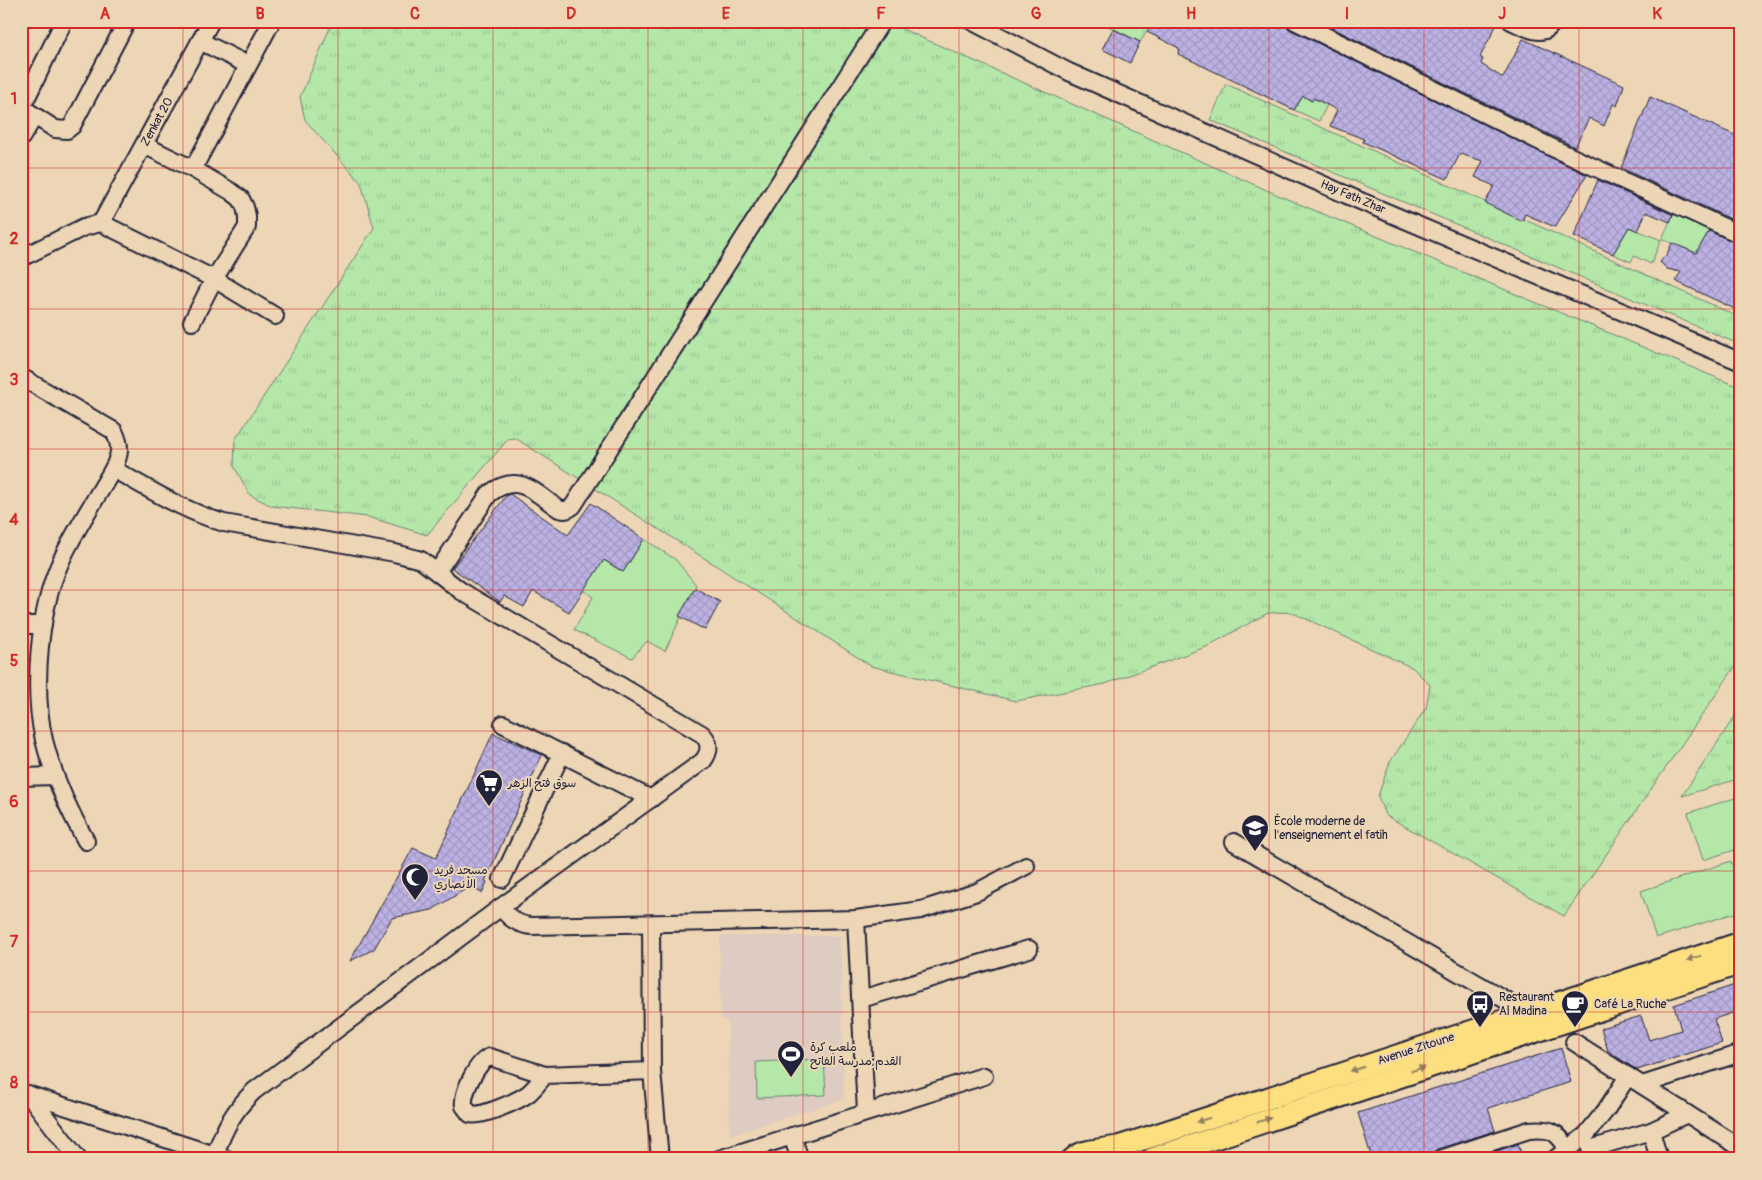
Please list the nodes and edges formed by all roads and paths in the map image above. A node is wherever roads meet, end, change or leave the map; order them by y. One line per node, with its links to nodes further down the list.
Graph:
1 (64, 21): 12 (street)
2 (127, 21): 13 (street)
3 (211, 21): 10 (street, Zenkat 20)
4 (272, 21): 11 (street)
5 (882, 21): 26 (street)
6 (971, 21): 23 (street, Hay Fath Zhar)
7 (1295, 21): 18 (street)
8 (1511, 21): 9 (street)
9 (1552, 21)
10 (200, 41): 11 (street); 15 (street, Zenkat 20)
11 (248, 65): 16 (street)
12 (21, 107): 13 (street)
13 (36, 116): 14 (street)
14 (21, 138)
15 (144, 145): 16 (street); 17 (street, Zenkat 20)
16 (193, 169): 20 (street)
17 (101, 223): 19 (street); 20 (street)
18 (1741, 234)
19 (21, 258)
20 (214, 279): 21 (street); 22 (street)
21 (275, 316)
22 (192, 322)
23 (1741, 362)
24 (21, 377): 25 (street)
25 (113, 469): 26 (street); 28 (street)
26 (437, 572): 33 (street)
27 (21, 625): 28 (street)
28 (43, 625): 31 (street)
29 (503, 724): 30 (street)
30 (562, 753): 33 (street); 37 (street)
31 (55, 776): 32 (street); 34 (street)
32 (22, 778)
33 (651, 799): 38 (street)
34 (86, 841)
35 (1234, 842): 45 (street)
36 (1026, 866): 39 (street)
37 (502, 879)
38 (501, 907): 40 (street); 60 (street)
39 (856, 920): 40 (street); 44 (street)
40 (650, 924): 48 (street)
41 (1741, 943): 45 (main road, Avenue Zitoune, one-way to 45)
42 (1029, 949): 44 (street)
43 (1741, 963): 66 (main road, Avenue Zitoune, one-way to 43)
44 (861, 999): 53 (street)
45 (1528, 1013): 61 (main road, Avenue Zitoune, one-way to 61)
46 (1574, 1042): 51 (street)
47 (1741, 1053): 51 (street)
48 (652, 1071): 49 (street); 63 (street)
49 (545, 1075): 49 (street)
50 (984, 1076): 53 (street)
51 (1635, 1080): 54 (street); 57 (street)
52 (25, 1093): 60 (street); 62 (street)
53 (866, 1112): 56 (street)
54 (1688, 1114): 55 (street); 58 (street)
55 (1651, 1131): 57 (street); 69 (street)
56 (792, 1136): 64 (street); 65 (street)
57 (1590, 1148): 59 (street)
58 (1741, 1148)
59 (1568, 1149): 67 (street); 68 (street)
60 (221, 1157)
61 (1084, 1157)
62 (78, 1159)
63 (660, 1159)
64 (719, 1159)
65 (800, 1159)
66 (1152, 1159)
67 (1440, 1159)
68 (1555, 1159)
69 (1660, 1159)

